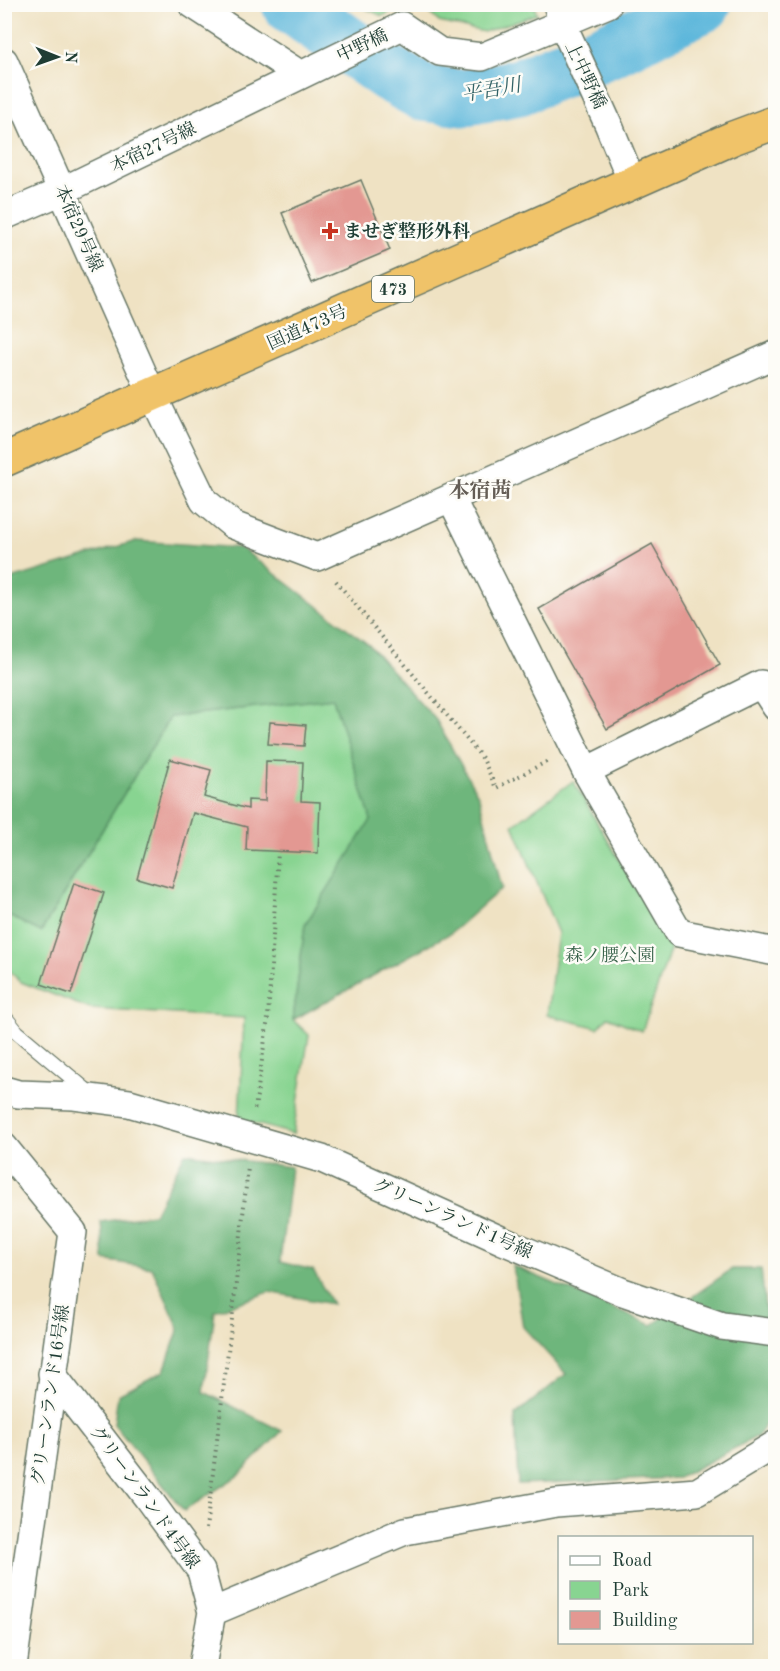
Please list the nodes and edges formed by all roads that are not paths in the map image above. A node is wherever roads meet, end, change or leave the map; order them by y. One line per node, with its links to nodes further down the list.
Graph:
1 (192, 4): 5 (street)
2 (608, 4): 3 (street)
3 (560, 15): 5 (street, 中野橋); 7 (street, 上中野橋)
4 (4, 61): 8 (street, 本宿29号線)
5 (312, 70): 8 (street, 本宿27号線)
6 (776, 122): 7 (highway, 国道473号 / 473)
7 (632, 182): 11 (highway, 国道473号 / 473)
8 (62, 191): 9 (street, 本宿27号線); 11 (street, 本宿29号線)
9 (4, 216)
10 (776, 354): 13 (street)
11 (153, 396): 12 (highway, 国道473号 / 473); 13 (street, 本宿29号線)
12 (4, 460)
13 (450, 498): 15 (street)
14 (776, 707): 15 (street)
15 (586, 771): 16 (street)
16 (776, 952)
17 (4, 1016): 19 (lane)
18 (4, 1090): 19 (street, グリーンランド1号線)
19 (97, 1099): 21 (street, グリーンランド1号線)
20 (4, 1147): 22 (street, グリーンランド16号線)
21 (776, 1333)
22 (52, 1374): 24 (street, グリーンランド16号線); 25 (street, グリーンランド4号線)
23 (776, 1444): 25 (street)
24 (14, 1589): 26 (street, グリーンランド16号線)
25 (212, 1612): 27 (street, グリーンランド4号線)
26 (13, 1666)
27 (202, 1666)

